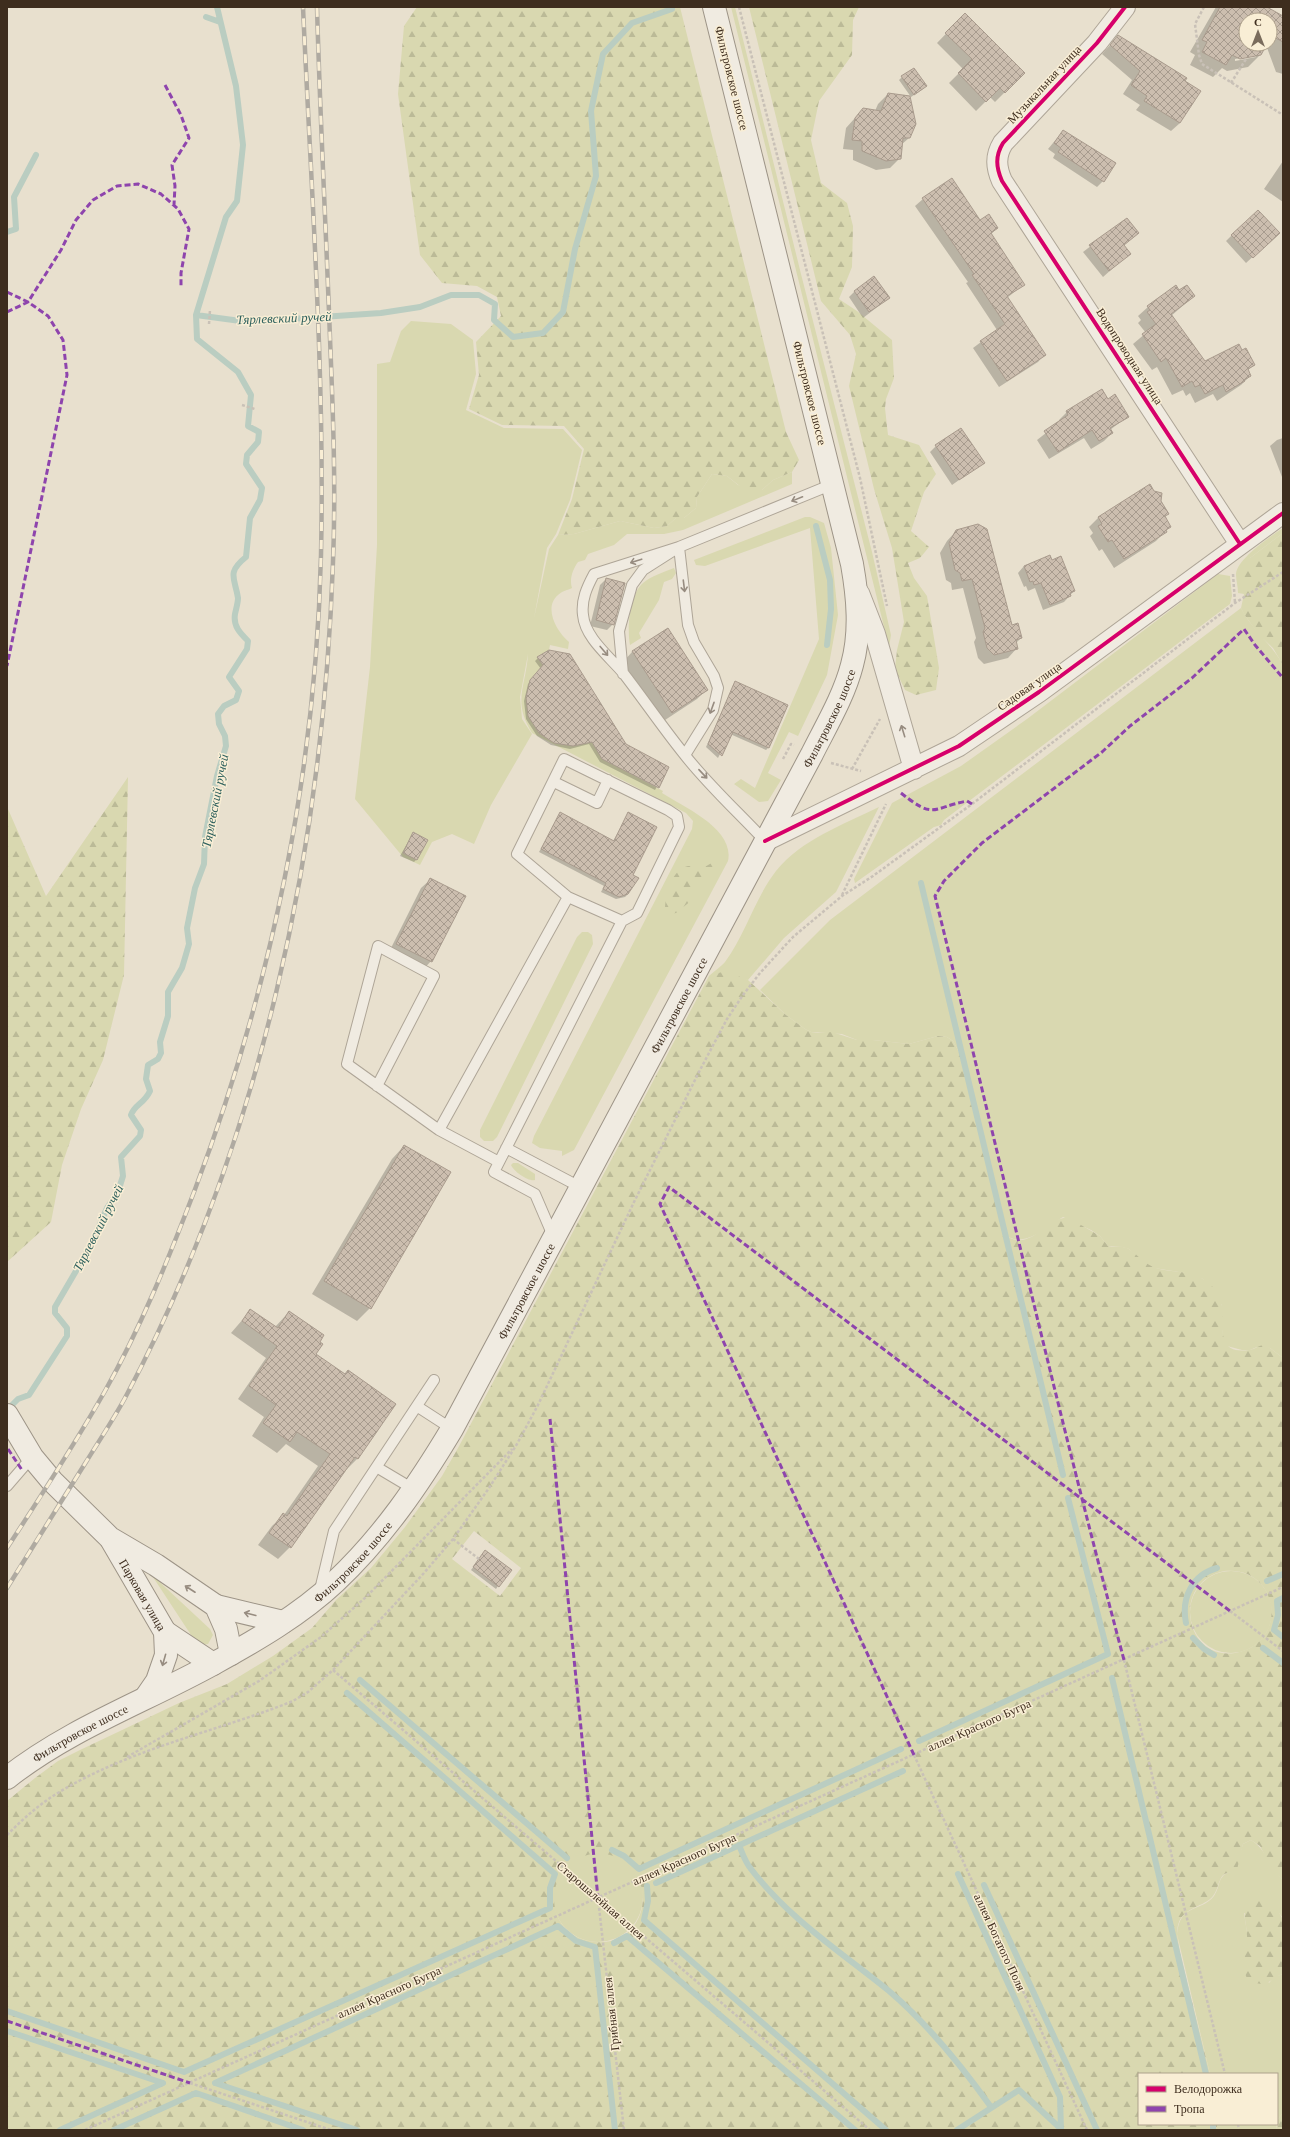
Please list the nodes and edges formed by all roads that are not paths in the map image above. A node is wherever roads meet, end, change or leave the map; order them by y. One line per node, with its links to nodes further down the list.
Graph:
1 (714, 7): 4 (main road, Фильтровское шоссе)
2 (1125, 7): 3 (street, Музыкальная улица)
3 (1002, 181): 7 (street, Водопроводная улица)
4 (833, 484): 6 (lane, one-way to 6); 8 (main road, Фильтровское шоссе)
5 (1283, 513): 7 (street, Садовая улица)
6 (679, 547): 9 (lane); 9 (lane, one-way to 9); 10 (lane, one-way to 10)
7 (1236, 547): 11 (street, Садовая улица)
8 (856, 586): 11 (street, one-way to 8); 14 (main road, Фильтровское шоссе)
9 (623, 674): 10 (lane)
10 (685, 755): 14 (lane, one-way to 14)
11 (914, 769): 14 (street, Садовая улица)
12 (608, 780): 13 (lane); 13 (lane); 16 (lane)
13 (554, 782): 15 (lane)
14 (765, 841): 21 (main road, Фильтровское шоссе)
15 (568, 897): 16 (lane); 18 (lane)
16 (622, 921): 19 (lane)
17 (377, 1086): 17 (lane); 18 (lane)
18 (439, 1130): 20 (lane)
19 (506, 1148): 20 (lane); 21 (lane)
20 (499, 1162): 22 (lane)
21 (582, 1188): 22 (main road, Фильтровское шоссе)
22 (554, 1239): 26 (main road, Фильтровское шоссе)
23 (434, 1380): 24 (lane)
24 (418, 1407): 26 (lane); 28 (lane)
25 (7, 1415): 27 (main road, Парковая улица)
26 (452, 1429): 30 (main road, Фильтровское шоссе)
27 (28, 1449): 29 (lane); 31 (main road, Парковая улица)
28 (378, 1468): 30 (lane); 32 (lane)
29 (7, 1486)
30 (415, 1490): 32 (main road, Фильтровское шоссе)
31 (110, 1538): 33 (main road, Парковая улица, one-way to 31); 35 (main road, Парковая улица)
32 (319, 1596): 34 (main road, Фильтровское шоссе)
33 (216, 1606): 34 (main road, one-way to 33); 36 (main road)
34 (283, 1622): 36 (main road, Фильтровское шоссе)
35 (165, 1632): 36 (main road); 37 (main road, Парковая улица, one-way to 37)
36 (222, 1659): 37 (main road, Фильтровское шоссе)
37 (146, 1698): 38 (main road, Фильтровское шоссе)
38 (7, 1778)

